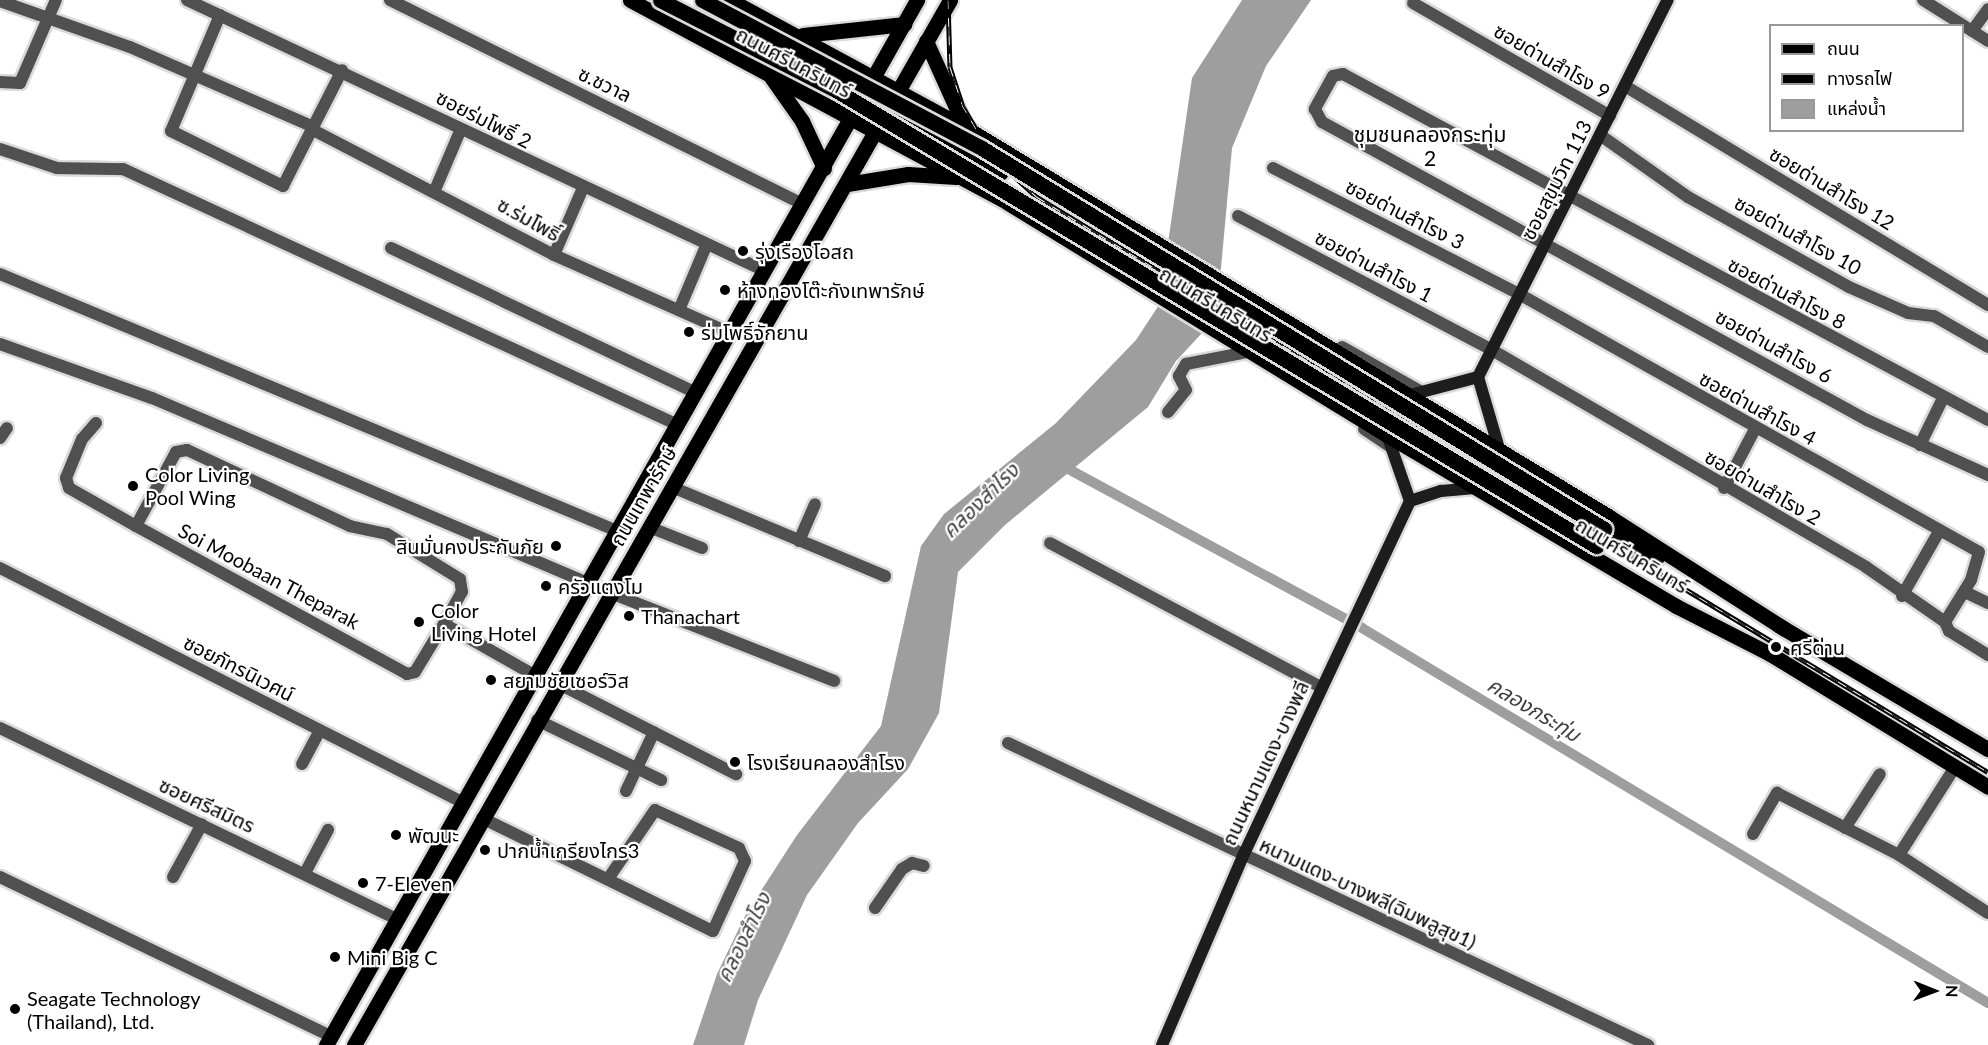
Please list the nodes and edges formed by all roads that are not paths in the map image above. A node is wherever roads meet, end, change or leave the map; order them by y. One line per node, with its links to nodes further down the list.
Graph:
1 (56, 0): 17 (street)
2 (186, 0): 16 (street, ซอยร่มโพธิ์ 2)
3 (390, 0): 55 (street, ซ.ชวาล)
4 (630, 0): 24 (main road, ถนนศรีนครินทร์)
5 (660, 0): 108 (main road, ถนนศรีนครินทร์, bridge)
6 (702, 0): 106 (main road, ถนนศรีนครินทร์, bridge)
7 (724, 0): 18 (main road)
8 (730, 0): 23 (main road, ถนนศรีนครินทร์)
9 (950, 0): 25 (main road, ถนนเทพารักษ์)
10 (1668, 0): 32 (main road, ซอยสุขุมวิท 113)
11 (0, 1): 17 (street, ซ.ร่มโพธิ์)
12 (912, 2): 19 (main road, ถนนเทพารักษ์)
13 (1930, 2): 20 (street)
14 (1413, 3): 37 (street, ซอยด่านสำโรง 9)
15 (1988, 9): 22 (street)
16 (220, 15): 27 (street, ซอยร่มโพธิ์ 2); 29 (street)
17 (48, 22): 29 (street, ซ.ร่มโพธิ์); 31 (street)
18 (728, 23): 24 (main road); 35 (main road)
19 (904, 24): 23 (main road); 30 (main road, ถนนเทพารักษ์)
20 (1961, 24)
21 (1964, 26): 22 (street)
22 (1972, 32): 26 (street)
23 (800, 35): 30 (main road, ถนนศรีนครินทร์)
24 (701, 36): 28 (main road, ถนนศรีนครินทร์)
25 (926, 41): 33 (main road, ถนนเทพารักษ์); 40 (main road)
26 (1988, 41)
27 (342, 70): 39 (street); 41 (street, ซอยร่มโพธิ์ 2)
28 (765, 70): 38 (main road, ถนนศรีนครินทร์); 45 (main road)
29 (194, 74): 39 (street, ซ.ร่มโพธิ์); 39 (street)
30 (875, 76): 33 (main road, ถนนศรีนครินทร์); 35 (main road, ถนนเทพารักษ์)
31 (0, 82)
32 (1625, 86): 37 (main road, ซอยสุขุมวิท 113); 65 (street, ซอยด่านสำโรง 12)
33 (900, 90): 36 (main road, ถนนเทพารักษ์); 40 (main road, ถนนศรีนครินทร์)
34 (1324, 93): 53 (street, ซอยด่านสำโรง 8); 57 (street, ซอยด่านสำโรง 6)
35 (864, 95): 36 (main road); 38 (main road, ถนนเทพารักษ์)
36 (889, 109): 42 (main road, ถนนเทพารักษ์); 48 (main road)
37 (1610, 116): 43 (main road, ซอยสุขุมวิท 113)
38 (853, 117): 42 (main road, ถนนศรีนครินทร์); 45 (main road, ถนนเทพารักษ์)
39 (313, 129): 51 (street, ซ.ร่มโพธิ์)
40 (969, 130): 46 (main road, ถนนศรีนครินทร์)
41 (460, 131): 51 (street); 52 (street, ซอยร่มโพธิ์ 2)
42 (877, 131): 49 (main road, ถนนศรีนครินทร์); 50 (main road, ถนนเทพารักษ์)
43 (1600, 135): 53 (main road, ซอยสุขุมวิท 113); 69 (street, ซอยด่านสำโรง 10)
44 (0, 149): 78 (street)
45 (824, 168): 55 (main road, ถนนเทพารักษ์)
46 (1029, 168): 48 (main road); 73 (main road, ถนนศรีนครินทร์)
47 (1273, 168): 63 (street, ซอยด่านสำโรง 3)
48 (1001, 173): 54 (main road)
49 (965, 178): 50 (main road); 54 (main road, ถนนศรีนครินทร์)
50 (847, 184): 84 (main road, ถนนเทพารักษ์)
51 (435, 190): 60 (street, ซ.ร่มโพธิ์)
52 (582, 190): 58 (street, ซอยร่มโพธิ์ 2); 60 (street)
53 (1570, 196): 57 (main road, ซอยสุขุมวิท 113); 74 (street, ซอยด่านสำโรง 8)
54 (1008, 203): 80 (main road, ถนนศรีนครินทร์)
55 (804, 204): 61 (main road, ถนนเทพารักษ์)
56 (1238, 216): 70 (street, ซอยด่านสำโรง 1)
57 (1545, 243): 63 (main road, ซอยสุขุมวิท 113); 81 (street, ซอยด่านสำโรง 6)
58 (706, 246): 61 (street, ซอยร่มโพธิ์ 2); 66 (street)
59 (391, 248): 72 (street)
60 (554, 255): 66 (street, ซ.ร่มโพธิ์)
61 (765, 271): 67 (main road, ถนนเทพารักษ์)
62 (0, 274): 92 (street)
63 (1519, 294): 70 (main road, ซอยสุขุมวิท 113); 79 (street, ซอยด่านสำโรง 4)
64 (1263, 302): 73 (street)
65 (1988, 305)
66 (679, 310): 67 (street, ซ.ร่มโพธิ์)
67 (730, 333): 72 (main road, ถนนเทพารักษ์)
68 (0, 344): 99 (street)
69 (1988, 347)
70 (1491, 350): 71 (main road, ซอยสุขุมวิท 113); 86 (street, ซอยด่านสำโรง 2)
71 (1478, 377): 73 (main road); 82 (main road)
72 (696, 393): 78 (main road, ถนนเทพารักษ์)
73 (1416, 394): 82 (main road, ถนนศรีนครินทร์)
74 (1943, 398): 76 (street, ซอยด่านสำโรง 8); 81 (street)
75 (1168, 412): 80 (street)
76 (1988, 420)
77 (96, 423): 89 (street)
78 (678, 425): 92 (main road, ถนนเทพารักษ์)
79 (1755, 429): 86 (street); 91 (street, ซอยด่านสำโรง 4)
80 (1390, 442): 85 (main road, ถนนศรีนครินทร์); 87 (main road)
81 (1920, 445): 83 (street, ซอยด่านสำโรง 6)
82 (1500, 452): 106 (main road, ถนนศรีนครินทร์)
83 (1988, 475)
84 (672, 486): 90 (main road, ถนนเทพารักษ์); 93 (street)
85 (1478, 488): 87 (main road); 108 (main road, ถนนศรีนครินทร์)
86 (1724, 488): 102 (street, ซอยด่านสำโรง 2)
87 (1410, 501): 112 (main road, ถนนหนามแดง-บางพลี)
88 (815, 504): 93 (street)
89 (136, 526): 105 (street, Soi Moobaan Theparak); 105 (street, Soi Moobaan Theparak)
90 (650, 527): 95 (street); 101 (main road, ถนนเทพารักษ์)
91 (1940, 530): 96 (street, ซอยด่านสำโรง 4); 102 (street)
92 (617, 531): 99 (main road, ถนนเทพารักษ์)
93 (799, 541): 98 (street)
94 (1050, 543): 112 (street)
95 (702, 548)
96 (1983, 552): 100 (street)
97 (0, 568): 115 (street, ซอยภัทรนิเวศน์)
98 (885, 576)
99 (587, 583): 101 (street); 109 (main road, ถนนเทพารักษ์)
100 (1965, 592): 103 (street); 104 (street)
101 (611, 593): 110 (street); 111 (main road, ถนนเทพารักษ์)
102 (1902, 596): 104 (street, ซอยด่านสำโรง 2)
103 (1988, 603)
104 (1945, 622): 107 (street, ซอยด่านสำโรง 2)
105 (444, 624): 109 (street)
106 (1785, 629): 118 (main road, ถนนศรีนครินทร์)
107 (1988, 655)
108 (1774, 656): 120 (main road, ถนนศรีนครินทร์)
109 (534, 675): 127 (main road, ถนนเทพารักษ์)
110 (834, 681)
111 (559, 684): 113 (main road, ถนนเทพารักษ์); 116 (street)
112 (1321, 687): 134 (main road, ถนนหนามแดง-บางพลี)
113 (537, 720): 121 (street); 128 (main road, ถนนเทพารักษ์)
114 (0, 728): 129 (street, ซอยศรีสมิตร)
115 (320, 730): 119 (street); 127 (street, ซอยภัทรนิเวศน์)
116 (654, 732): 121 (street); 122 (street)
117 (1008, 743): 134 (street, หนามแดง-บางพลี(ฉิมพลูสุข1))
118 (1988, 749)
119 (302, 764)
120 (1955, 767): 125 (main road, ถนนศรีนครินทร์); 133 (street)
121 (637, 768): 124 (street); 126 (street)
122 (736, 774)
123 (1880, 774): 130 (street)
124 (662, 780)
125 (1988, 787)
126 (626, 791)
127 (462, 802): 142 (main road, ถนนเทพารักษ์)
128 (482, 818): 137 (street); 144 (main road, ถนนเทพารักษ์)
129 (202, 824): 136 (street, ซอยศรีสมิตร); 139 (street)
130 (1845, 828): 132 (street); 133 (street)
131 (328, 830): 136 (street)
132 (1753, 834)
133 (1899, 855): 141 (street)
134 (1243, 856): 145 (main road, ถนนหนามแดง-บางพลี); 146 (street, หนามแดง-บางพลี(ฉิมพลูสุข1))
135 (924, 867): 140 (street)
136 (305, 873): 142 (street, ซอยศรีสมิตร)
137 (610, 876): 137 (street)
138 (0, 877): 143 (street)
139 (173, 877)
140 (874, 908)
141 (1988, 913)
142 (396, 920): 143 (main road, ถนนเทพารักษ์)
143 (328, 1041)
144 (354, 1045)
145 (1162, 1045)
146 (1648, 1045)

